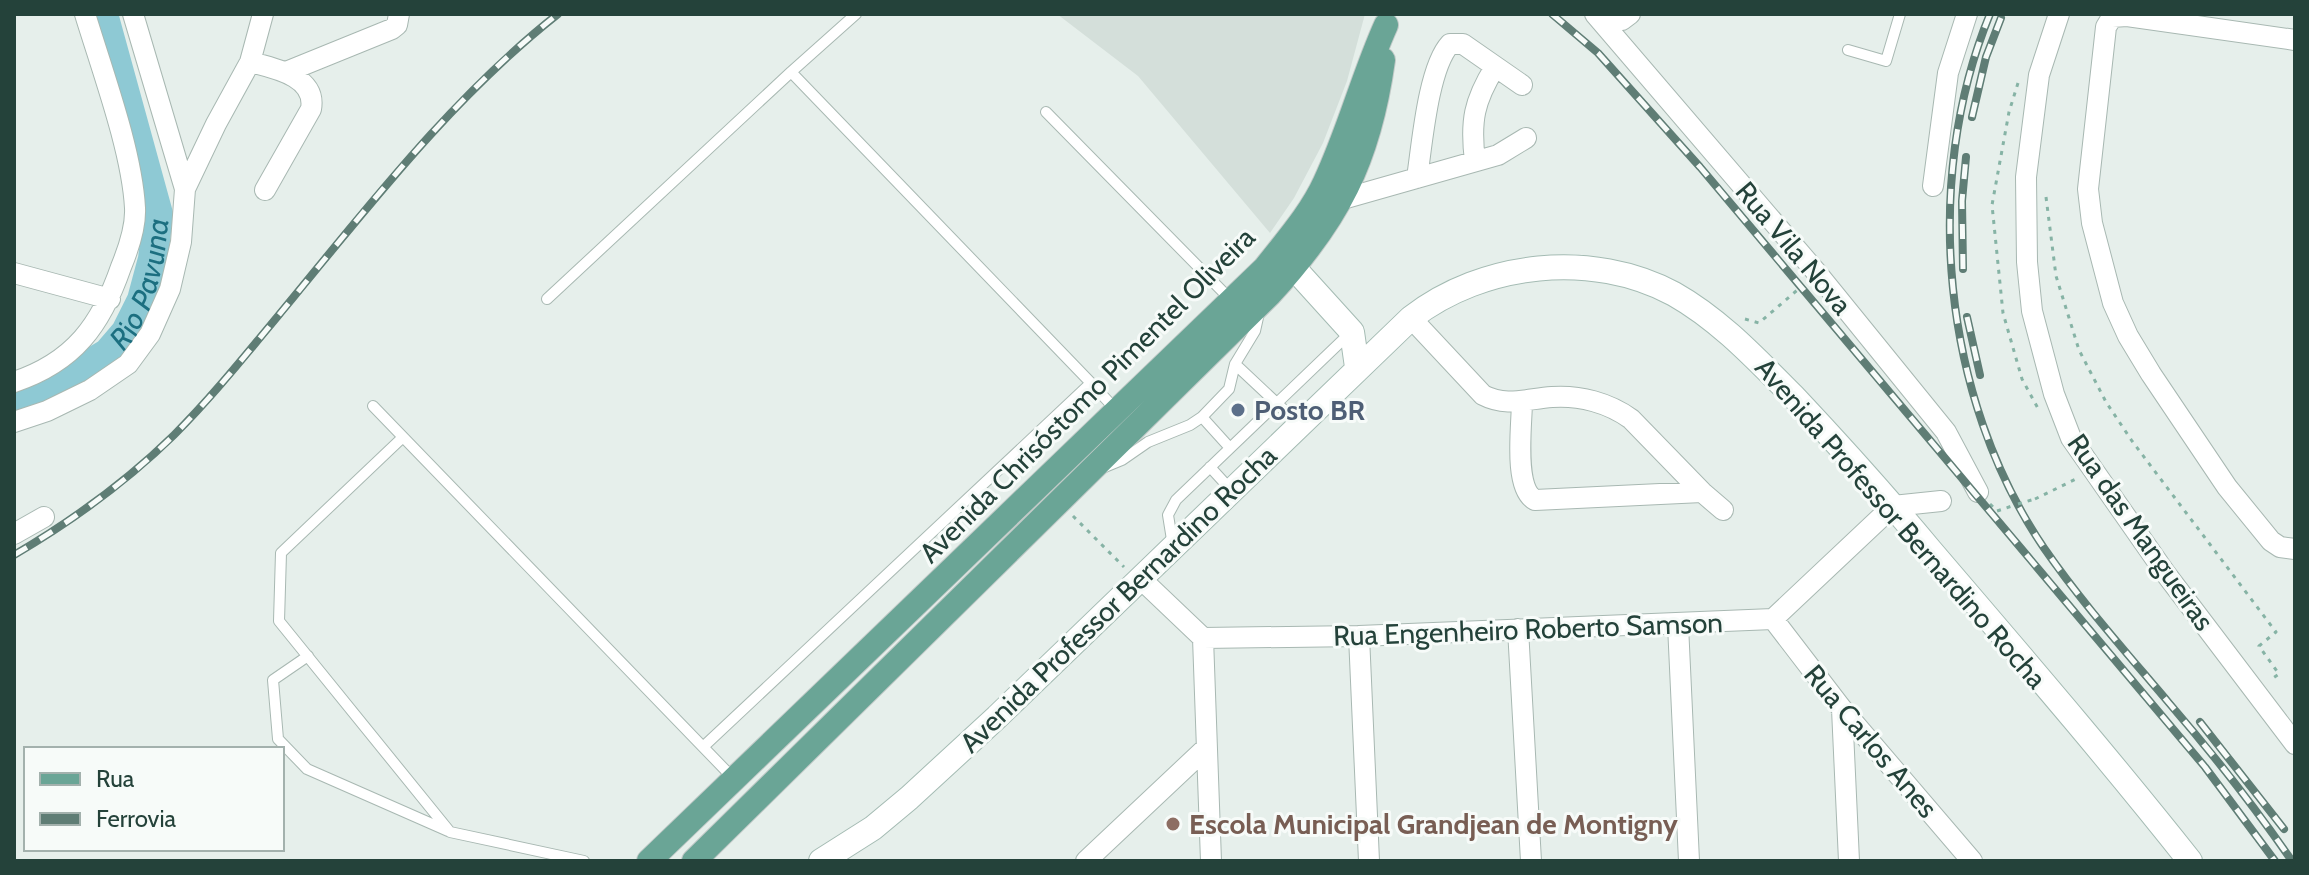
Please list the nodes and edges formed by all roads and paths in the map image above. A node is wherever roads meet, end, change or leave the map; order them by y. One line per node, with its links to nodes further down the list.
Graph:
1 (85, 14): 32 (street)
2 (133, 14): 25 (street)
3 (263, 14): 14 (street)
4 (856, 14): 17 (lane)
5 (1630, 14): 9 (street)
6 (1900, 14): 13 (lane)
7 (1967, 14): 24 (street)
8 (2059, 14): 22 (street, Rua das Mangueiras)
9 (1596, 15): 31 (street, Rua Vila Nova)
10 (1387, 19): 27 (main road, Avenida Chrisóstomo Pimentel Oliveira); 28 (main road, Avenida Chrisóstomo Pimentel Oliveira)
11 (398, 20): 16 (street)
12 (2295, 40): 66 (street)
13 (1848, 50)
14 (250, 62): 16 (street); 25 (street)
15 (1495, 67): 18 (street); 21 (street); 23 (street)
16 (286, 72): 26 (street)
17 (791, 72): 33 (lane); 43 (lane)
18 (1522, 85)
19 (1046, 112): 34 (lane)
20 (1526, 138): 21 (street)
21 (1475, 161): 23 (street)
22 (2026, 174): 54 (street, Rua das Mangueiras); 74 (path)
23 (1417, 178): 27 (street)
24 (1933, 186)
25 (185, 189): 49 (street)
26 (265, 190)
27 (1343, 199): 29 (main road, Avenida Chrisóstomo Pimentel Oliveira)
28 (1265, 268): 29 (main road); 34 (main road, Avenida Chrisóstomo Pimentel Oliveira)
29 (1294, 268): 35 (main road, Avenida Chrisóstomo Pimentel Oliveira); 38 (main road)
30 (14, 273): 32 (street)
31 (1817, 273): 37 (path); 58 (street, Rua Vila Nova)
32 (110, 299): 42 (street)
33 (547, 299)
34 (1231, 301): 47 (main road, Avenida Chrisóstomo Pimentel Oliveira)
35 (1259, 305): 40 (lane); 55 (main road, Avenida Chrisóstomo Pimentel Oliveira)
36 (1411, 318): 37 (main road, Avenida Professor Bernardino Rocha); 39 (main road, Avenida Professor Bernardino Rocha); 44 (street)
37 (1723, 329): 61 (main road, Avenida Professor Bernardino Rocha)
38 (1352, 332): 39 (main road); 41 (main road); 45 (lane)
39 (1392, 336): 41 (main road, Avenida Professor Bernardino Rocha)
40 (1235, 364): 45 (lane); 48 (lane)
41 (1357, 367): 50 (main road, Avenida Professor Bernardino Rocha)
42 (14, 382)
43 (1091, 383): 47 (lane); 77 (lane)
44 (1522, 401): 57 (street); 57 (street)
45 (1278, 402): 50 (lane); 52 (lane)
46 (373, 406): 51 (lane)
47 (1117, 411): 79 (main road, Avenida Chrisóstomo Pimentel Oliveira)
48 (1202, 417): 52 (lane); 55 (lane)
49 (14, 422)
50 (1299, 424): 56 (main road, Avenida Professor Bernardino Rocha)
51 (402, 438): 73 (lane); 77 (lane)
52 (1230, 448): 53 (lane)
53 (1210, 467): 56 (lane); 65 (lane)
54 (2092, 467): 58 (path, bridge); 74 (street, Rua das Mangueiras)
55 (1091, 469): 60 (main road, Avenida Chrisóstomo Pimentel Oliveira)
56 (1232, 491): 65 (main road, Avenida Professor Bernardino Rocha)
57 (1702, 492): 62 (street)
58 (1978, 492)
59 (1941, 501): 61 (street)
60 (1058, 502): 67 (path); 84 (main road, Avenida Chrisóstomo Pimentel Oliveira)
61 (1893, 506): 68 (street); 93 (main road, Avenida Professor Bernardino Rocha)
62 (1723, 510)
63 (44, 517): 64 (street)
64 (14, 534)
65 (1173, 548): 67 (main road, Avenida Professor Bernardino Rocha)
66 (2288, 548)
67 (1140, 580): 72 (street); 85 (main road, Avenida Professor Bernardino Rocha)
68 (1773, 619): 69 (street, Rua Engenheiro Roberto Samson); 75 (street, Rua Carlos Anes)
69 (1678, 625): 70 (street, Rua Engenheiro Roberto Samson); 90 (street)
70 (1518, 629): 71 (street, Rua Engenheiro Roberto Samson); 89 (street)
71 (1359, 636): 72 (street, Rua Engenheiro Roberto Samson); 88 (street)
72 (1203, 638): 78 (street)
73 (308, 656): 80 (lane); 80 (lane)
74 (2255, 690): 76 (street, Rua das Mangueiras)
75 (1842, 709): 91 (street); 92 (street, Rua Carlos Anes)
76 (2295, 744)
77 (703, 747): 79 (lane)
78 (1205, 749): 86 (street); 87 (street)
79 (729, 787): 82 (main road, Avenida Chrisóstomo Pimentel Oliveira); 83 (main road)
80 (450, 832): 81 (lane)
81 (584, 861)
82 (649, 861)
83 (684, 861)
84 (694, 861)
85 (821, 861)
86 (1086, 861)
87 (1211, 861)
88 (1369, 861)
89 (1531, 861)
90 (1689, 861)
91 (1849, 861)
92 (1972, 861)
93 (2190, 861)

